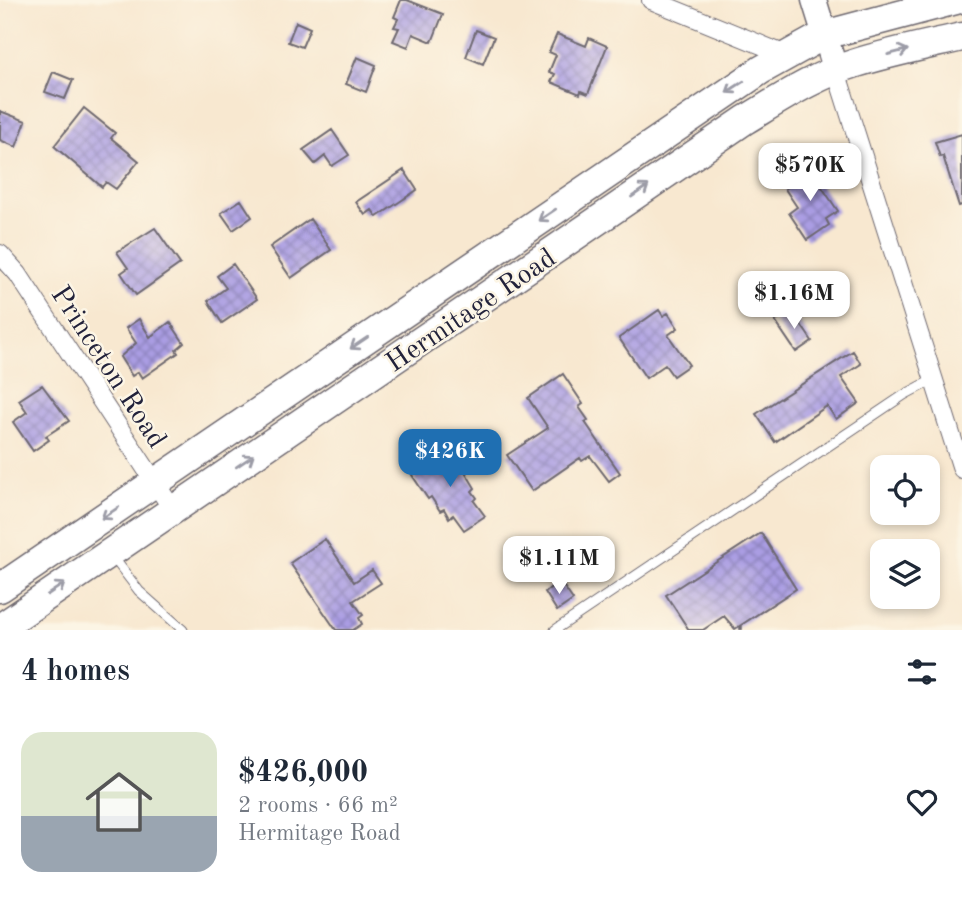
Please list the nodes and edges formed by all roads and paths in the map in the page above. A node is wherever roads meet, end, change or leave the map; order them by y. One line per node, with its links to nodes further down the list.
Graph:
1 (651, 0): 6 (street)
2 (814, 0): 4 (street)
3 (956, 0): 4 (main road, Hermitage Road)
4 (824, 35): 6 (main road, Hermitage Road); 7 (street)
5 (962, 37): 7 (main road, Hermitage Road, one-way to 5)
6 (786, 55): 11 (main road, Hermitage Road, one-way to 11)
7 (835, 71): 9 (street); 12 (main road, Hermitage Road, one-way to 7)
8 (0, 254): 11 (street, Princeton Road)
9 (934, 379): 10 (street); 17 (lane)
10 (962, 469)
11 (155, 482): 12 (street, Princeton Road); 14 (main road, Hermitage Road, one-way to 14)
12 (173, 510): 13 (main road, Hermitage Road)
13 (110, 552): 15 (main road, Hermitage Road, one-way to 13); 16 (lane)
14 (0, 588)
15 (0, 628)
16 (182, 630)
17 (555, 630)

